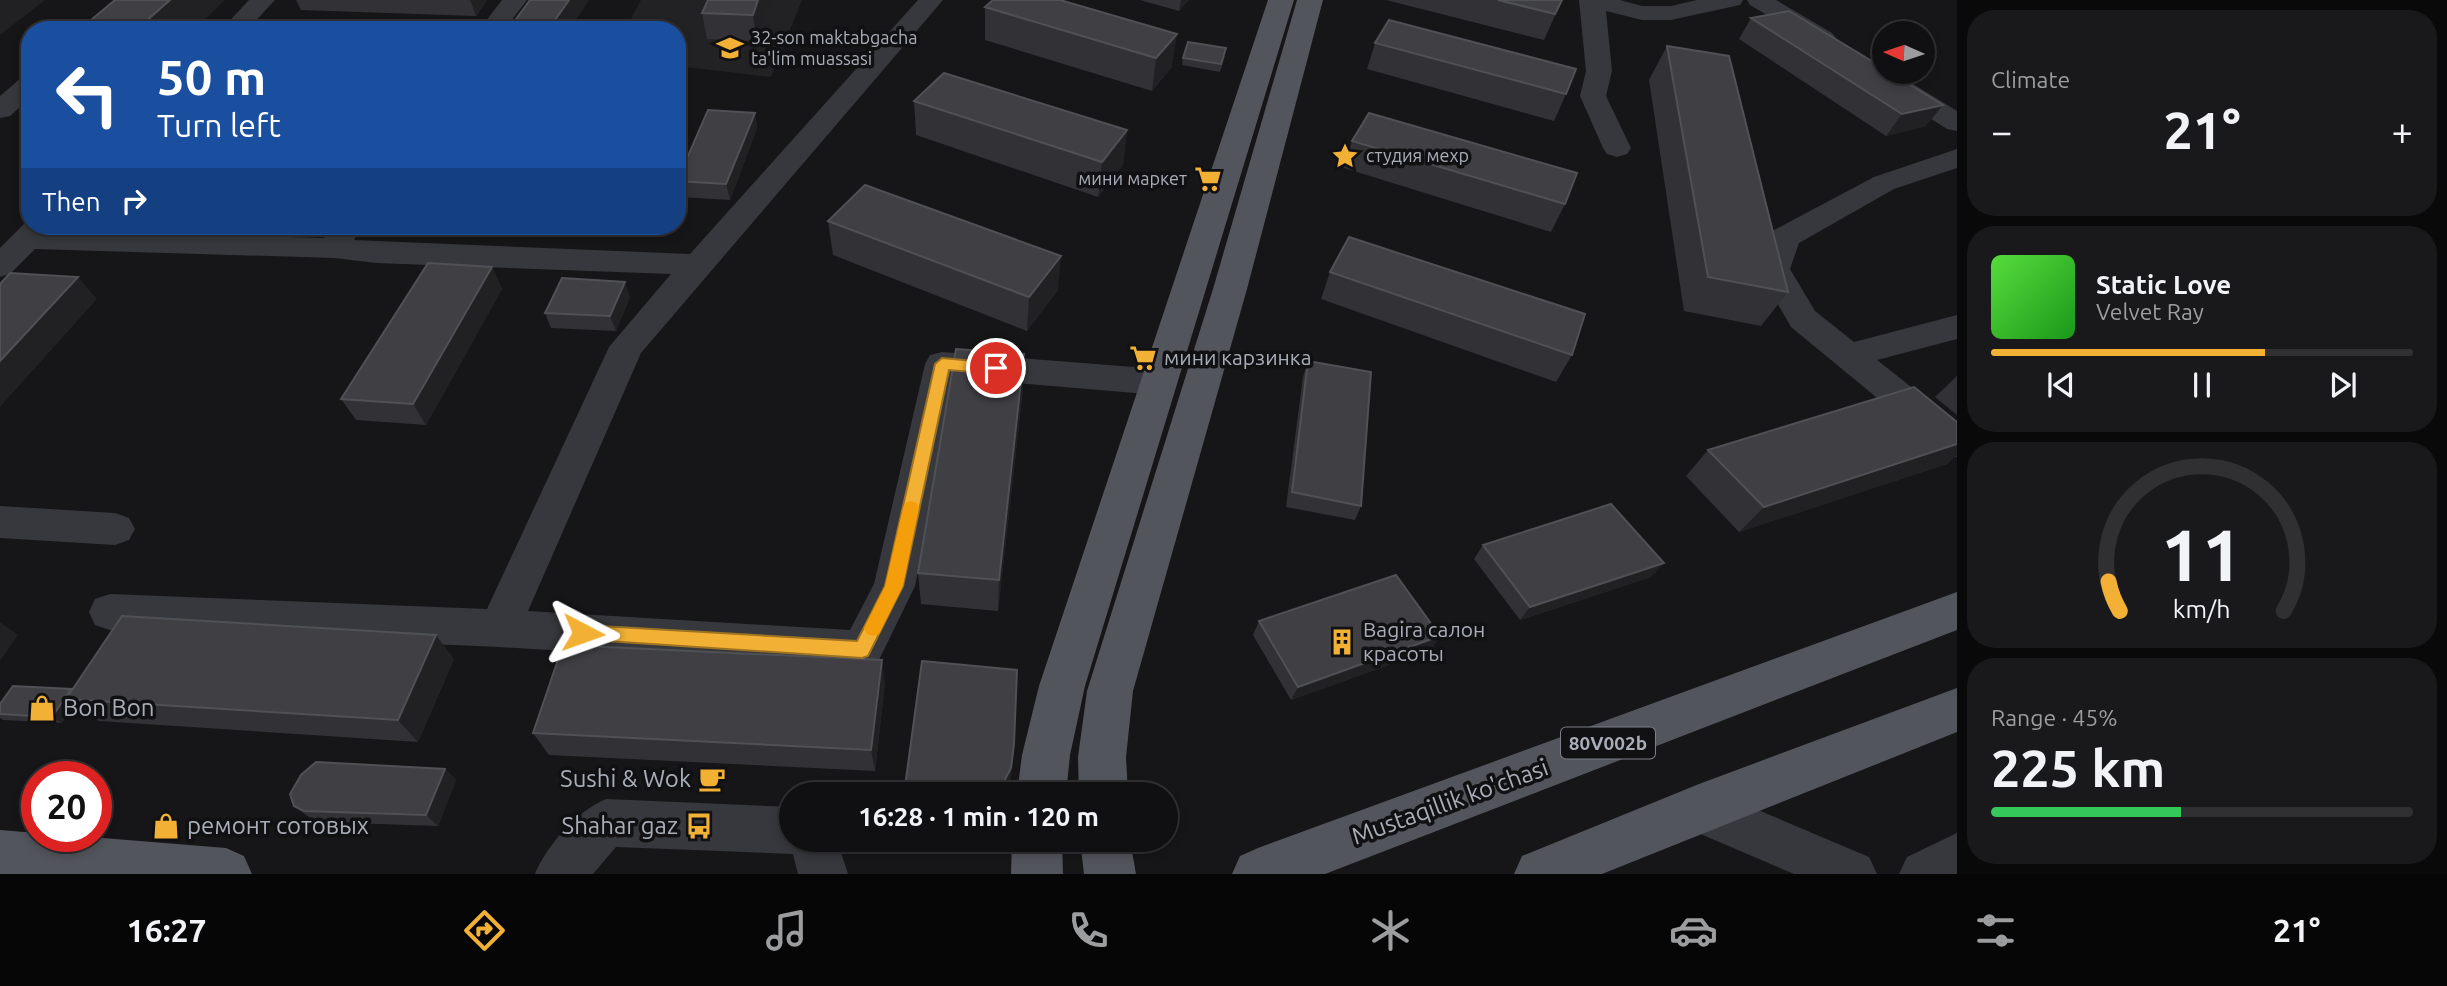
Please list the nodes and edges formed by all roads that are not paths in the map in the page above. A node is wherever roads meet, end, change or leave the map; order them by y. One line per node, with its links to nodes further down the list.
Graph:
1 (263, 0): 9 (street)
2 (515, 0): 10 (street)
3 (931, 0): 23 (street)
4 (1281, 0): 27 (main road)
5 (1310, 0): 36 (main road)
6 (1592, 0): 7 (street); 18 (street)
7 (1731, 0)
8 (1759, 0): 11 (street)
9 (242, 21)
10 (498, 21)
11 (1844, 52)
12 (1894, 84): 17 (street)
13 (21, 92): 14 (street)
14 (0, 110)
15 (0, 121): 16 (street)
16 (21, 122)
17 (1957, 124)
18 (1617, 148)
19 (1957, 158): 26 (street)
20 (23, 235): 24 (street)
21 (262, 235): 22 (street)
22 (340, 237): 23 (street)
23 (699, 264): 33 (street)
24 (0, 266)
25 (1957, 327): 26 (street)
26 (1850, 355): 28 (street)
27 (1159, 382): 33 (street); 35 (main road)
28 (1957, 443)
29 (0, 522): 30 (street)
30 (115, 529)
31 (1957, 611): 49 (main road, Mustaqillik ko'chasi / 80V002b)
32 (110, 612): 33 (street)
33 (499, 628)
34 (1957, 710): 37 (main road)
35 (1043, 782)
36 (1103, 782)
37 (1699, 809): 50 (main road); 51 (street)
38 (779, 830): 45 (street)
39 (817, 852): 46 (street)
40 (1037, 852): 47 (main road)
41 (1107, 852): 48 (main road)
42 (0, 856): 44 (main road)
43 (1957, 858): 52 (street)
44 (226, 874)
45 (560, 874)
46 (823, 874)
47 (1037, 874)
48 (1110, 874)
49 (1258, 874)
50 (1539, 874)
51 (1853, 874)
52 (1924, 874)

